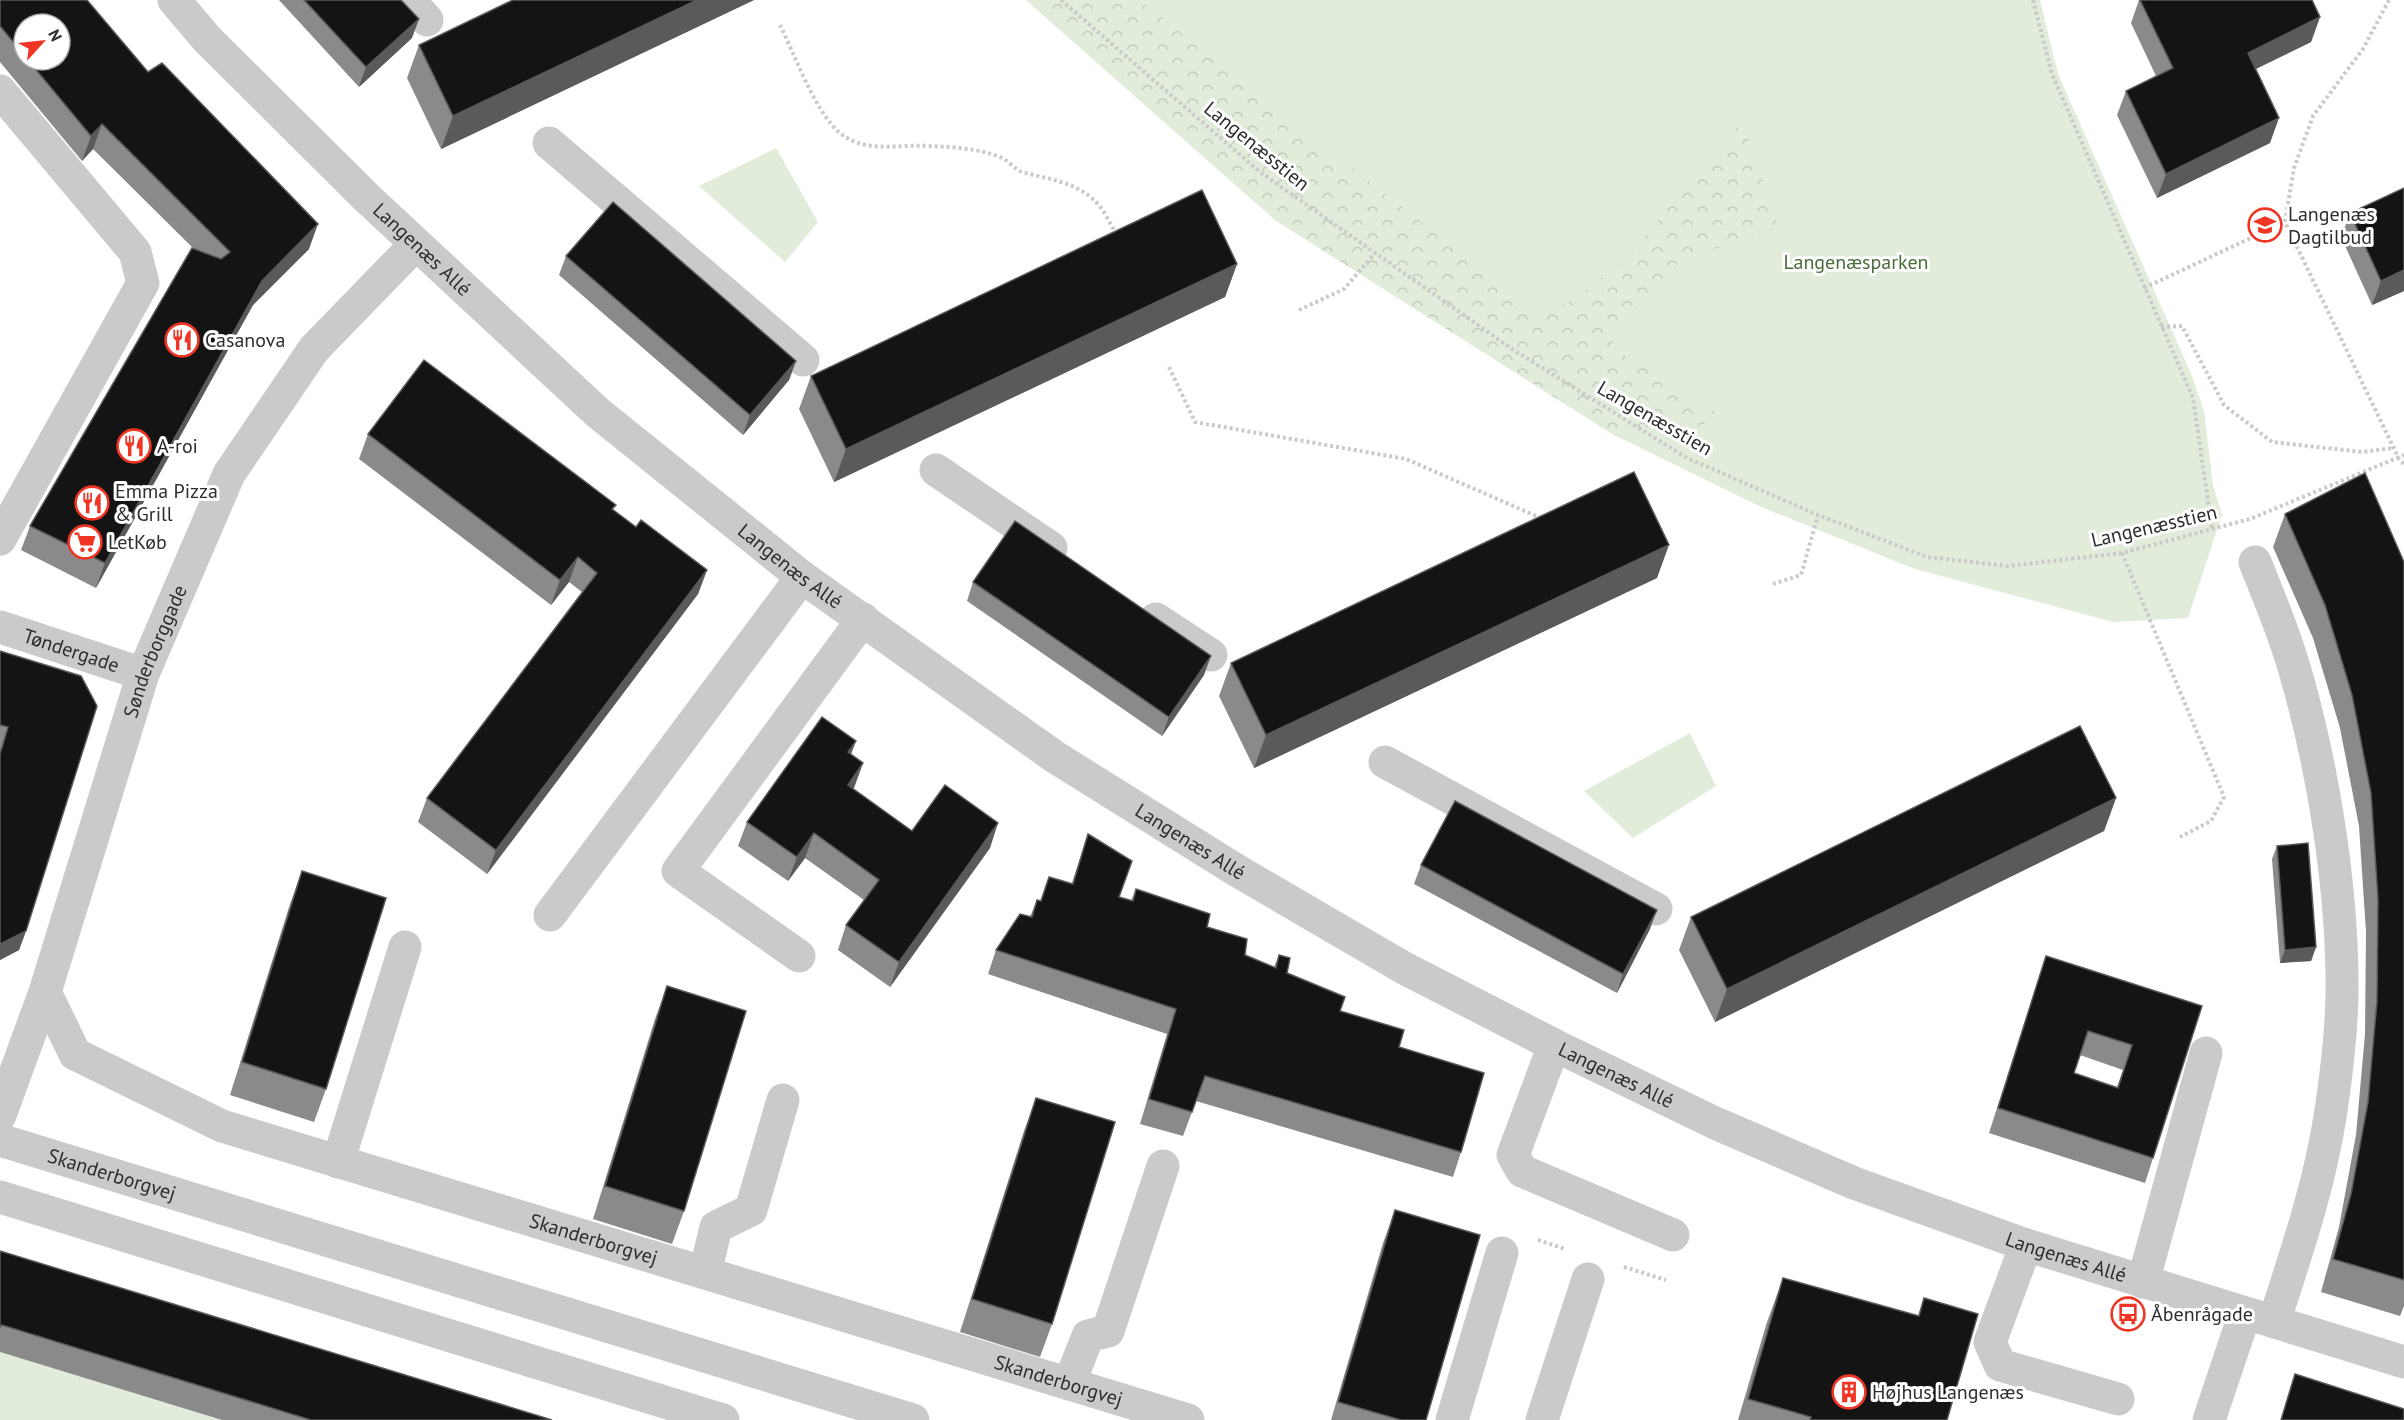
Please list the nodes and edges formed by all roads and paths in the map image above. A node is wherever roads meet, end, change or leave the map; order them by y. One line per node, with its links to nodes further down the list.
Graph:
1 (174, 0): 10 (street, Langenæs Allé)
2 (1060, 0): 11 (path, Langenæsstien)
3 (2033, 0): 12 (path)
4 (2389, 0): 8 (path)
5 (780, 25): 9 (path)
6 (0, 91): 25 (street)
7 (549, 143): 15 (street)
8 (2285, 222): 12 (path); 17 (path)
9 (1118, 237)
10 (415, 245): 29 (street, Langenæs Allé); 35 (street, Sønderborggade)
11 (1375, 253): 13 (path); 22 (path, Langenæsstien)
12 (2144, 288): 14 (path)
13 (1299, 310)
14 (2161, 327): 17 (path); 24 (path)
15 (803, 360)
16 (1169, 367): 23 (path)
17 (2394, 448): 19 (path)
18 (2404, 455): 19 (path, Langenæsstien)
19 (2399, 459): 20 (path); 24 (path, Langenæsstien)
20 (2404, 464)
21 (936, 470): 27 (street)
22 (1818, 515): 26 (path, Langenæsstien); 30 (path)
23 (1546, 520)
24 (2212, 528): 26 (path, Langenæsstien)
25 (0, 539)
26 (2122, 553): 37 (path)
27 (1073, 562)
28 (2255, 562): 60 (street)
29 (802, 577): 32 (street, Langenæs Allé); 39 (street)
30 (1773, 584)
31 (1132, 602): 34 (street)
32 (862, 619): 41 (street); 43 (street, Langenæs Allé)
33 (0, 627): 35 (street, Tøndergade)
34 (1211, 655)
35 (143, 674): 42 (street, Sønderborggade)
36 (1385, 762): 38 (street)
37 (2180, 837)
38 (1656, 909)
39 (550, 915)
40 (405, 946): 48 (street)
41 (799, 956)
42 (45, 992): 46 (street, Sønderborggade); 48 (street, Skanderborgvej)
43 (1554, 1046): 51 (street); 53 (street, Langenæs Allé)
44 (2206, 1053): 59 (street)
45 (783, 1100): 56 (street)
46 (0, 1115)
47 (0, 1140): 65 (street, Skanderborgvej)
48 (338, 1162): 56 (street, Skanderborgvej)
49 (1163, 1166): 62 (street)
50 (0, 1197): 64 (street)
51 (1673, 1235)
52 (1515, 1245): 54 (path); 67 (street)
53 (2026, 1245): 59 (street, Langenæs Allé); 63 (street)
54 (1569, 1250)
55 (1623, 1267): 58 (path)
56 (705, 1273): 62 (street, Skanderborgvej)
57 (1588, 1279): 68 (street)
58 (1666, 1280)
59 (2143, 1282): 60 (street, Langenæs Allé)
60 (2260, 1318): 61 (street, Langenæs Allé); 69 (street)
61 (2404, 1362)
62 (1069, 1384): 66 (street, Skanderborgvej)
63 (2118, 1399)
64 (723, 1420)
65 (913, 1420)
66 (1188, 1420)
67 (1452, 1420)
68 (1542, 1420)
69 (2209, 1420)

